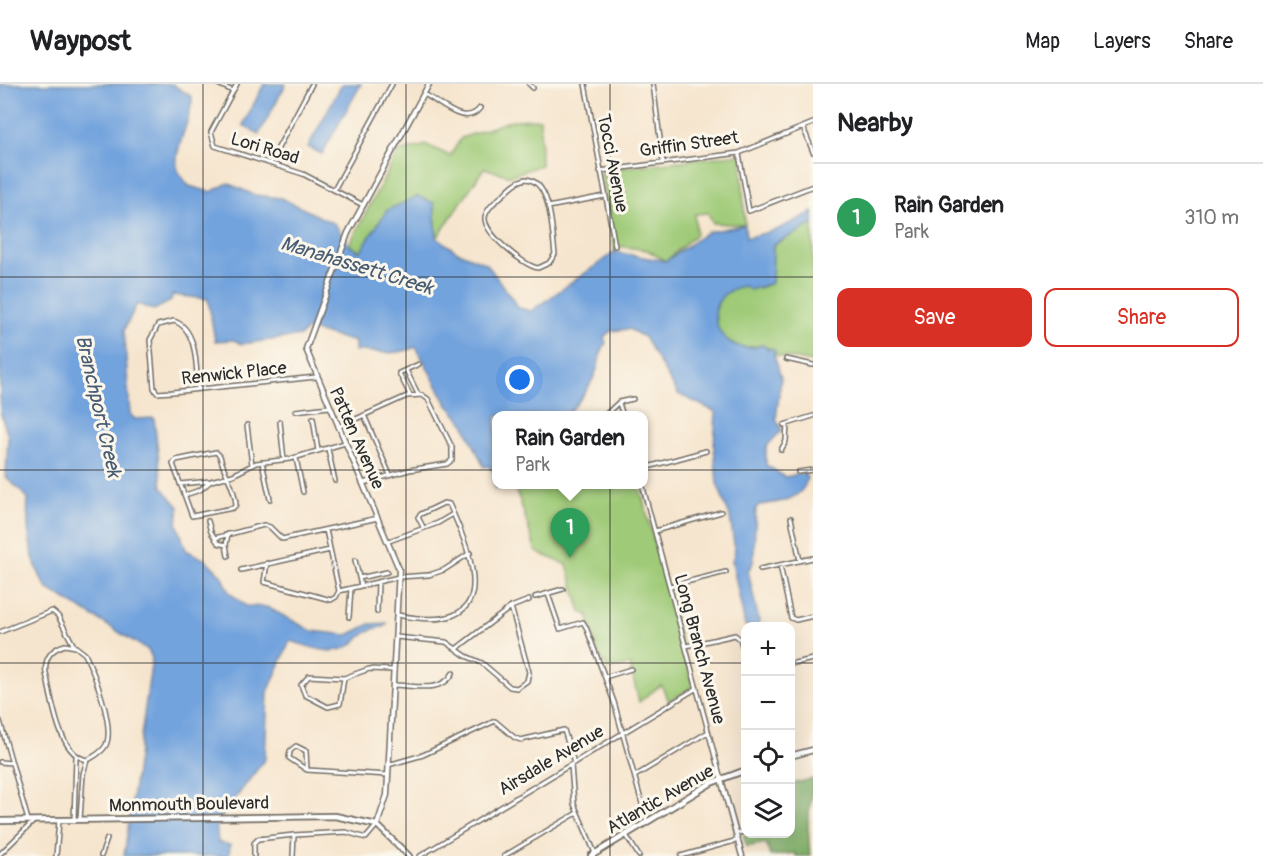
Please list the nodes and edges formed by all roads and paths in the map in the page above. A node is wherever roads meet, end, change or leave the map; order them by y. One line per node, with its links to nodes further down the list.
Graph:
1 (218, 84): 10 (street)
2 (237, 84): 10 (street, Lori Road)
3 (312, 84): 18 (street)
4 (392, 84): 21 (street)
5 (429, 84): 11 (street, Patten Avenue)
6 (530, 84): 9 (street)
7 (585, 84): 19 (street, Tocci Avenue)
8 (653, 84): 17 (street)
9 (533, 88)
10 (233, 91): 18 (street, Lori Road)
11 (424, 94): 12 (street); 23 (street, Patten Avenue)
12 (480, 108)
13 (813, 123): 14 (street, Griffin Street)
14 (803, 127): 15 (street); 16 (street, Griffin Street)
15 (813, 152)
16 (739, 153): 17 (street, Griffin Street); 20 (street)
17 (663, 162): 19 (street, Griffin Street)
18 (270, 163): 21 (street, Lori Road)
19 (600, 171): 22 (street, Tocci Avenue)
20 (813, 186)
21 (334, 190): 23 (street, Lori Road)
22 (605, 196): 24 (street); 25 (street, Tocci Avenue)
23 (363, 205): 30 (street, Patten Avenue)
24 (548, 207): 24 (street)
25 (615, 246)
26 (786, 359): 28 (street)
27 (419, 364): 29 (street)
28 (813, 365)
29 (406, 370): 32 (street); 33 (street)
30 (316, 377): 31 (street, Renwick Place); 36 (street, Patten Avenue)
31 (198, 389): 31 (street, Renwick Place)
32 (418, 394): 33 (street); 58 (street)
33 (410, 395): 40 (street)
34 (633, 399): 35 (street)
35 (619, 402): 38 (street); 39 (street)
36 (329, 407): 37 (street); 45 (street, Patten Avenue)
37 (295, 411)
38 (609, 411)
39 (622, 411)
40 (364, 415): 45 (street); 58 (street)
41 (813, 416): 48 (street)
42 (313, 418): 49 (street)
43 (280, 422): 52 (street)
44 (247, 425): 54 (street)
45 (338, 427): 46 (street, Patten Avenue)
46 (345, 443): 47 (street); 62 (street, Patten Avenue)
47 (328, 449): 49 (street); 61 (street)
48 (781, 450)
49 (318, 451): 51 (street)
50 (706, 451): 55 (street)
51 (296, 458): 52 (street); 65 (street)
52 (284, 460): 53 (street)
53 (262, 462): 54 (street); 67 (street)
54 (252, 465): 59 (street)
55 (648, 467)
56 (813, 470): 57 (street)
57 (798, 472)
58 (390, 475): 62 (street)
59 (227, 477): 60 (street); 63 (street); 66 (street)
60 (211, 481): 63 (street); 66 (street)
61 (335, 481)
62 (363, 483): 70 (street, Patten Avenue)
63 (179, 484): 66 (street)
64 (643, 489): 75 (street, Long Branch Avenue)
65 (303, 492)
66 (185, 495)
67 (270, 499)
68 (721, 512): 75 (street)
69 (454, 514): 73 (street); 73 (street); 81 (street)
70 (378, 518): 74 (street); 78 (street, Patten Avenue)
71 (791, 518): 85 (street)
72 (208, 521): 77 (street)
73 (423, 527): 78 (street)
74 (326, 530): 76 (street); 80 (street)
75 (655, 531): 96 (street, Long Branch Avenue)
76 (228, 534): 77 (street); 79 (street)
77 (215, 538): 79 (street)
78 (389, 541): 92 (street, Patten Avenue)
79 (226, 545): 82 (street)
80 (330, 550): 86 (street); 99 (street)
81 (470, 553): 92 (street); 105 (street)
82 (228, 556)
83 (813, 558): 85 (street)
84 (355, 560): 93 (street)
85 (800, 561): 87 (street)
86 (267, 563): 89 (street); 99 (street)
87 (780, 565): 88 (street); 106 (street)
88 (760, 569)
89 (241, 570)
90 (387, 572): 93 (street)
91 (726, 572): 96 (street)
92 (399, 577): 94 (street); 105 (street, Patten Avenue)
93 (359, 578): 95 (street)
94 (378, 582): 95 (street); 104 (street)
95 (361, 586): 97 (street)
96 (670, 586): 112 (street, Long Branch Avenue)
97 (351, 588): 99 (street); 107 (street)
98 (562, 589): 100 (street)
99 (339, 591)
100 (548, 594): 101 (street); 119 (street)
101 (535, 597)
102 (529, 600): 103 (street)
103 (511, 607): 113 (street); 113 (street)
104 (377, 612)
105 (398, 615): 109 (street, Patten Avenue)
106 (813, 616)
107 (349, 617)
108 (0, 632): 111 (street)
109 (396, 637): 113 (street); 117 (street, Patten Avenue)
110 (741, 645): 112 (street)
111 (74, 646): 128 (street); 129 (street)
112 (686, 646): 122 (street, Long Branch Avenue)
113 (456, 650)
114 (813, 659): 115 (street)
115 (795, 663)
116 (631, 669): 119 (street)
117 (394, 670): 120 (street); 121 (street, Patten Avenue)
118 (453, 674): 121 (street)
119 (605, 676): 125 (street)
120 (344, 678): 120 (street)
121 (393, 685): 133 (street, Patten Avenue)
122 (697, 688): 124 (street, Long Branch Avenue); 125 (street, Airsdale Avenue)
123 (0, 721): 131 (street)
124 (708, 732): 137 (street); 138 (street, Long Branch Avenue)
125 (623, 733): 132 (street, Airsdale Avenue); 137 (street)
126 (813, 750): 127 (main road)
127 (795, 755)
128 (76, 758): 129 (street); 142 (street)
129 (88, 760): 142 (street)
130 (0, 762): 131 (street)
131 (12, 763): 143 (street)
132 (572, 764): 133 (street); 139 (street); 159 (street, Airsdale Avenue)
133 (388, 765): 136 (street, Patten Avenue)
134 (307, 770): 134 (street); 136 (street)
135 (741, 772): 138 (main road, Atlantic Avenue)
136 (388, 775): 145 (street, Patten Avenue)
137 (634, 777): 144 (street)
138 (721, 779): 144 (main road, Atlantic Avenue); 147 (street, Long Branch Avenue)
139 (577, 813): 153 (street); 160 (street)
140 (0, 821): 143 (main road, Monmouth Boulevard)
141 (59, 821): 142 (main road, Monmouth Boulevard); 143 (main road, Monmouth Boulevard); 154 (street)
142 (77, 821): 145 (main road, Monmouth Boulevard)
143 (31, 822): 152 (street)
144 (647, 822): 149 (main road, Atlantic Avenue)
145 (377, 825): 148 (street); 158 (main road)
146 (741, 832): 147 (street)
147 (736, 833): 151 (street, Long Branch Avenue)
148 (294, 835): 156 (street); 157 (street)
149 (626, 835): 153 (main road, Atlantic Avenue); 161 (street)
150 (107, 839): 155 (street)
151 (738, 840): 162 (street); 163 (street, Long Branch Avenue)
152 (0, 854)
153 (593, 855)
154 (56, 856)
155 (101, 856)
156 (254, 856)
157 (293, 856)
158 (409, 856)
159 (420, 856)
160 (504, 856)
161 (639, 856)
162 (681, 856)
163 (742, 856)

